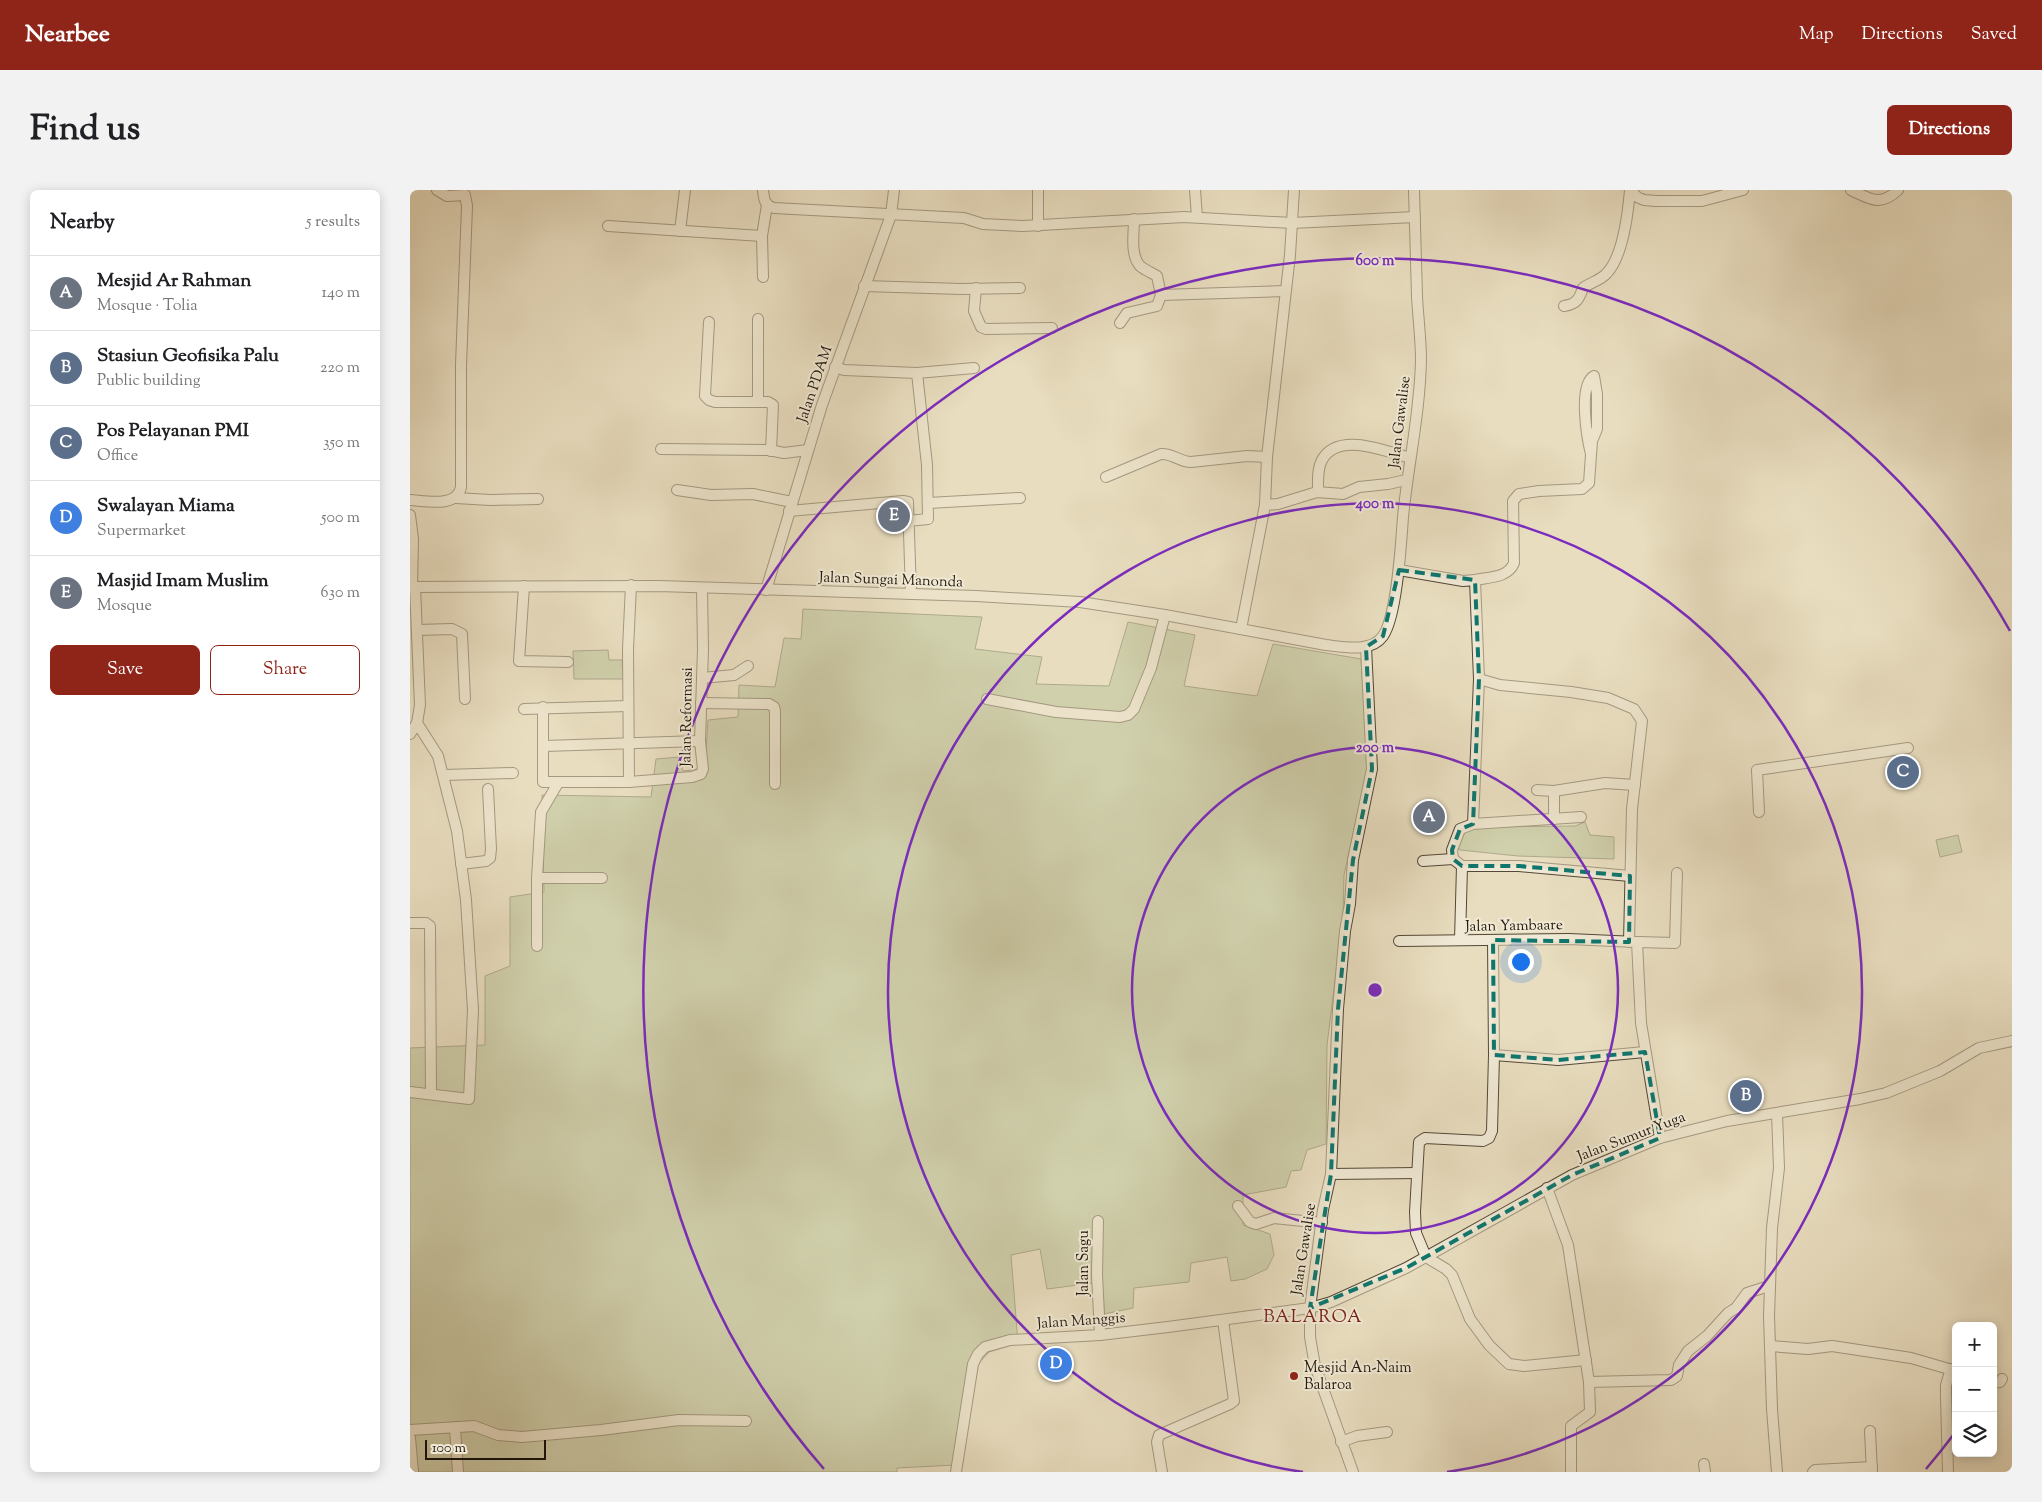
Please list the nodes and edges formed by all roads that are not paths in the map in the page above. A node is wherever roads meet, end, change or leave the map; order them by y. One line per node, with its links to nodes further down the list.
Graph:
1 (437, 190): 48 (street)
2 (685, 190): 21 (street)
3 (763, 190): 13 (street)
4 (894, 190): 14 (street, Jalan PDAM)
5 (1038, 190): 20 (street)
6 (1195, 190): 15 (street)
7 (1294, 190): 18 (street)
8 (1414, 190): 16 (street, Jalan Gawalise)
9 (1631, 190): 10 (street); 29 (street)
10 (1743, 190)
11 (1851, 190): 12 (street)
12 (1898, 190)
13 (767, 205): 14 (street); 22 (street)
14 (891, 215): 20 (street); 24 (street, Jalan PDAM)
15 (1197, 217): 17 (street); 18 (street)
16 (1415, 217): 18 (street); 43 (street, Jalan Gawalise)
17 (1134, 220): 20 (street); 28 (street)
18 (1292, 224): 27 (street)
19 (608, 226): 21 (street)
20 (1038, 226)
21 (680, 231): 22 (street)
22 (762, 236): 23 (street)
23 (763, 277)
24 (864, 286): 25 (street); 34 (street, Jalan PDAM)
25 (976, 288): 26 (street); 33 (street)
26 (1020, 288)
27 (1285, 291): 28 (street); 42 (street)
28 (1161, 295): 32 (street)
29 (1564, 306)
30 (758, 319): 37 (street)
31 (709, 322): 37 (street)
32 (1120, 323)
33 (1052, 328)
34 (835, 368): 36 (street); 39 (street, Jalan PDAM)
35 (974, 368): 36 (street)
36 (917, 373): 52 (street)
37 (758, 402): 40 (street)
38 (661, 449): 40 (street)
39 (808, 450): 40 (street); 54 (street, Jalan PDAM)
40 (771, 451)
41 (1591, 454): 41 (street); 58 (street)
42 (1267, 457): 44 (street); 53 (street)
43 (1410, 458): 45 (street, Jalan Gawalise); 47 (street)
44 (1106, 477)
45 (1406, 480): 47 (street); 57 (street, Jalan Gawalise)
46 (677, 490): 54 (street)
47 (1318, 492): 53 (street)
48 (456, 498): 50 (street); 51 (street)
49 (1020, 498): 52 (street)
50 (538, 499)
51 (410, 500)
52 (928, 503): 56 (street)
53 (1265, 505): 66 (street)
54 (790, 506): 56 (street); 63 (street, Jalan PDAM)
55 (410, 515): 61 (street)
56 (908, 522): 64 (street)
57 (1399, 570): 58 (street); 68 (street, Jalan Gawalise)
58 (1475, 580): 72 (street)
59 (524, 586): 60 (street, Jalan Sungai Manonda); 61 (street, Jalan Sungai Manonda); 69 (street)
60 (631, 586): 62 (street, Jalan Sungai Manonda); 76 (street)
61 (412, 587): 67 (street)
62 (702, 588): 63 (street, Jalan Sungai Manonda); 71 (street, Jalan Reformasi)
63 (766, 590): 64 (street, Jalan Sungai Manonda)
64 (911, 594): 65 (street, Jalan Sungai Manonda)
65 (1165, 615): 66 (street, Jalan Sungai Manonda); 74 (street)
66 (1241, 629): 68 (street, Jalan Sungai Manonda)
67 (417, 630): 73 (street); 79 (street)
68 (1366, 647): 120 (street, Jalan Gawalise)
69 (568, 662)
70 (748, 666): 71 (street)
71 (702, 678): 75 (street, Jalan Reformasi)
72 (1479, 679): 90 (street); 97 (street)
73 (465, 699)
74 (987, 699)
75 (701, 703): 81 (street, Jalan Reformasi); 89 (street)
76 (628, 706): 77 (street); 82 (street)
77 (543, 708): 78 (street); 83 (street)
78 (524, 709)
79 (417, 722): 80 (street); 86 (street)
80 (410, 734)
81 (700, 741): 82 (street); 87 (street, Jalan Reformasi)
82 (628, 745): 83 (street); 87 (street)
83 (544, 746): 88 (street)
84 (1908, 748): 94 (street)
85 (513, 773): 86 (street)
86 (444, 775): 100 (street)
87 (629, 782): 88 (street, Jalan Reformasi)
88 (558, 783): 104 (street)
89 (775, 784)
90 (1635, 785): 93 (street); 103 (street)
91 (488, 789): 100 (street)
92 (1537, 790): 93 (street)
93 (1554, 791): 96 (street)
94 (1759, 812)
95 (1582, 817): 96 (street)
96 (1554, 819): 97 (street)
97 (1473, 824): 98 (street)
98 (1453, 859): 99 (street); 101 (street)
99 (1423, 860)
100 (461, 864): 116 (street)
101 (1462, 866): 103 (street); 107 (street)
102 (1678, 873): 110 (street, Jalan Yambaare)
103 (1630, 876): 110 (street)
104 (537, 878): 105 (street); 111 (street)
105 (602, 878)
106 (410, 923): 116 (street)
107 (1460, 940): 108 (street, Jalan Yambaare); 109 (street, Jalan Yambaare)
108 (1493, 940): 110 (street, Jalan Yambaare); 114 (street)
109 (1399, 941)
110 (1633, 942): 113 (street)
111 (537, 946)
112 (2012, 1041): 117 (street, Jalan Sumur Yuga)
113 (1645, 1052): 114 (street); 118 (street)
114 (1494, 1055): 119 (street)
115 (410, 1092): 116 (street)
116 (431, 1094)
117 (1777, 1112): 118 (street, Jalan Sumur Yuga); 126 (street)
118 (1660, 1138): 121 (street, Jalan Sumur Yuga)
119 (1417, 1173): 120 (street); 125 (street)
120 (1331, 1174): 124 (street, Jalan Gawalise)
121 (1547, 1188): 125 (street, Jalan Sumur Yuga); 131 (street)
122 (1238, 1206): 124 (street)
123 (1098, 1221): 129 (street, Jalan Sagu)
124 (1322, 1223): 127 (street, Jalan Gawalise)
125 (1426, 1257): 127 (street, Jalan Sumur Yuga); 131 (street)
126 (1769, 1286): 130 (street); 134 (street)
127 (1310, 1308): 128 (street, Jalan Manggis); 141 (street, Jalan Gawalise)
128 (1223, 1320): 129 (street, Jalan Manggis); 146 (street)
129 (1100, 1335): 145 (street, Jalan Manggis)
130 (1770, 1346): 132 (street); 149 (street)
131 (1586, 1360): 134 (street)
132 (1952, 1370)
133 (1952, 1372): 151 (street)
134 (1589, 1382): 148 (street)
135 (746, 1421): 136 (street)
136 (455, 1428): 137 (street); 144 (street)
137 (410, 1430)
138 (1870, 1431): 142 (street)
139 (1387, 1432): 141 (street)
140 (410, 1438): 143 (street)
141 (1341, 1442): 147 (street, Jalan Gawalise)
142 (1872, 1469): 150 (street)
143 (414, 1472)
144 (458, 1472)
145 (956, 1472)
146 (1162, 1472)
147 (1353, 1472)
148 (1571, 1472)
149 (1777, 1472)
150 (1813, 1472)
151 (1948, 1472)

